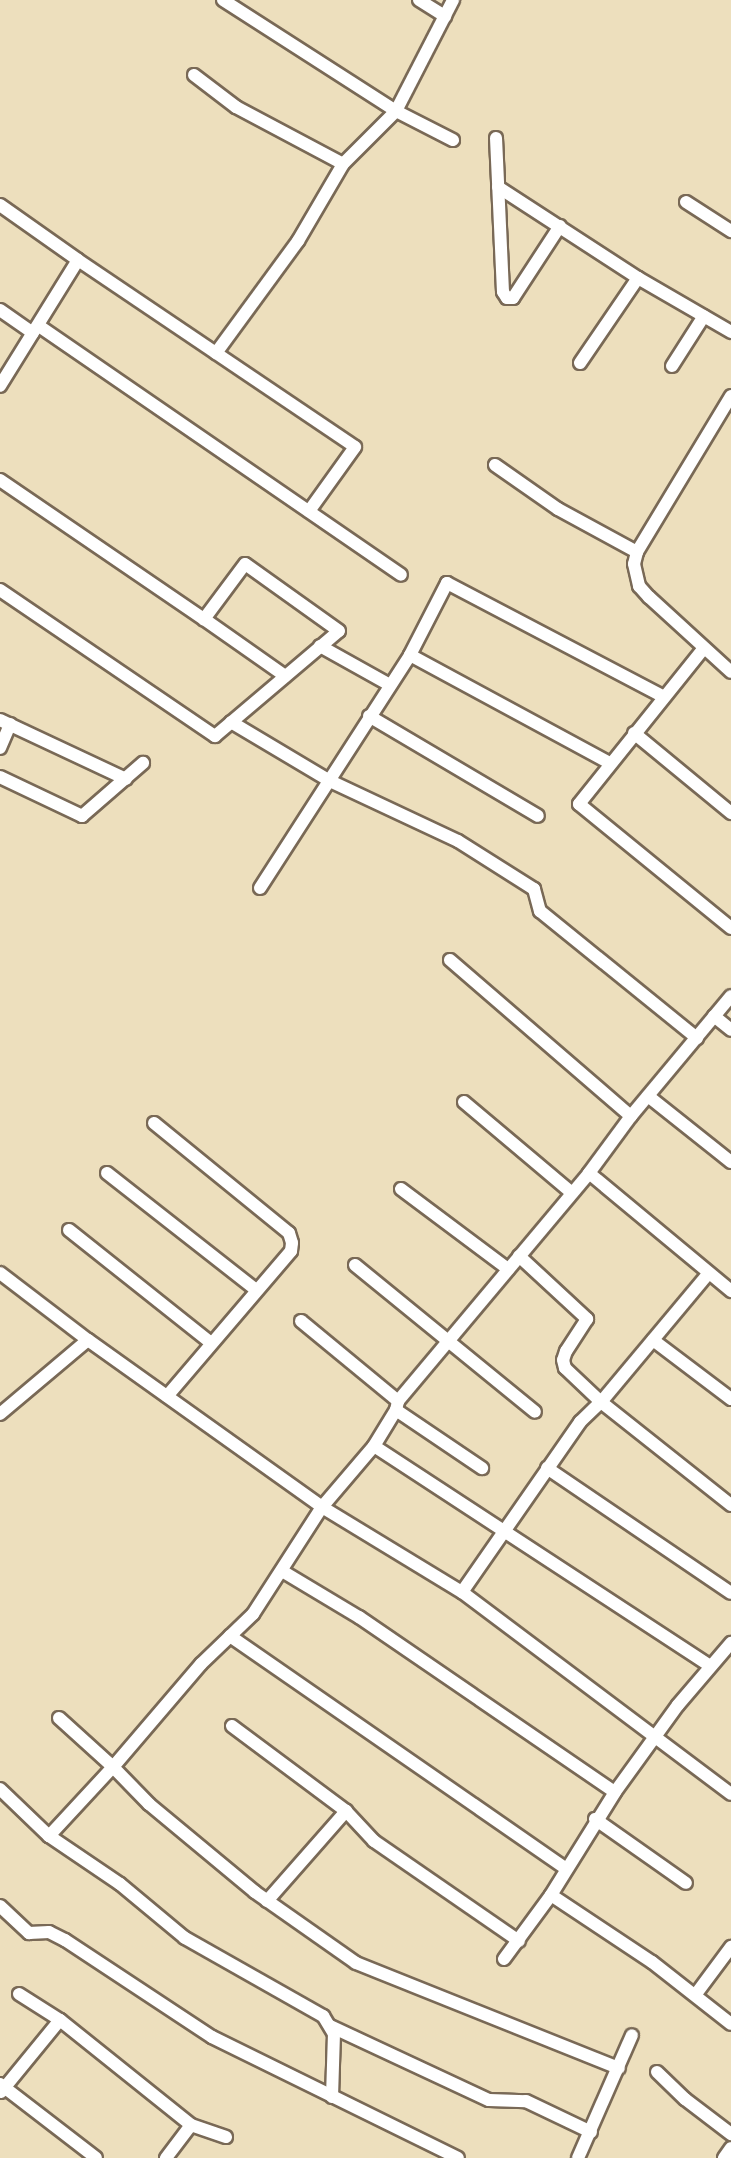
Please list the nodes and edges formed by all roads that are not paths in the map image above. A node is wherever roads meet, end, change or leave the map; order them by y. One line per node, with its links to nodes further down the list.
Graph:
1 (223, 0): 6 (street)
2 (419, 0): 4 (street)
3 (453, 0): 4 (street)
4 (445, 16): 6 (street)
5 (194, 75): 9 (street)
6 (396, 111): 8 (street); 9 (street)
7 (496, 138): 10 (street)
8 (453, 140)
9 (343, 164): 21 (street)
10 (498, 187): 13 (street); 13 (street)
11 (686, 202): 14 (street)
12 (0, 205): 15 (street)
13 (560, 226): 16 (street)
14 (731, 231)
15 (78, 260): 19 (street); 21 (street)
16 (638, 278): 18 (street); 22 (street)
17 (0, 310): 19 (street)
18 (704, 316): 20 (street); 23 (street)
19 (36, 330): 24 (street); 28 (street)
20 (731, 332)
21 (216, 353): 28 (street)
22 (580, 363)
23 (672, 366)
24 (0, 386)
25 (731, 396): 29 (street)
26 (495, 465): 29 (street)
27 (0, 480): 32 (street)
28 (309, 511): 30 (street)
29 (637, 552): 34 (street)
30 (401, 575)
31 (0, 590): 42 (street)
32 (204, 619): 33 (street); 37 (street)
33 (320, 646): 37 (street); 38 (street)
34 (704, 648): 36 (street); 39 (street)
35 (410, 655): 38 (street); 39 (street); 46 (street)
36 (731, 672)
37 (285, 676): 42 (street)
38 (390, 685): 40 (street)
39 (664, 697): 43 (street)
40 (369, 716): 49 (street); 51 (street)
41 (5, 722): 44 (street); 48 (street)
42 (231, 722): 49 (street)
43 (634, 733): 46 (street); 50 (street)
44 (0, 748)
45 (143, 763): 48 (street)
46 (610, 763): 53 (street)
47 (0, 777): 48 (street)
48 (126, 779)
49 (330, 781): 52 (street); 58 (street)
50 (731, 813)
51 (538, 816)
52 (260, 888)
53 (731, 928)
54 (450, 960): 61 (street)
55 (731, 996): 56 (street)
56 (714, 1016): 57 (street); 58 (street)
57 (731, 1030)
58 (697, 1038): 59 (street)
59 (648, 1096): 61 (street); 63 (street)
60 (464, 1102): 67 (street)
61 (631, 1116): 65 (street)
62 (154, 1123): 74 (street)
63 (731, 1162)
64 (107, 1173): 74 (street)
65 (589, 1173): 67 (street); 73 (street)
66 (401, 1189): 71 (street)
67 (572, 1193): 69 (street)
68 (69, 1230): 80 (street)
69 (519, 1256): 71 (street); 83 (street)
70 (355, 1265): 79 (street)
71 (508, 1269): 79 (street)
72 (0, 1273): 77 (street)
73 (709, 1273): 75 (street); 78 (street)
74 (256, 1290): 80 (street)
75 (731, 1291)
76 (301, 1321): 84 (street)
77 (88, 1340): 81 (street); 86 (street)
78 (653, 1340): 82 (street); 83 (street)
79 (447, 1342): 84 (street); 85 (street)
80 (211, 1343): 81 (street)
81 (167, 1396): 91 (street)
82 (731, 1399)
83 (601, 1402): 89 (street); 90 (street)
84 (397, 1405): 87 (street); 88 (street)
85 (535, 1412)
86 (0, 1414)
87 (374, 1446): 91 (street); 92 (street)
88 (482, 1468)
89 (547, 1468): 92 (street); 95 (street)
90 (731, 1505)
91 (322, 1507): 93 (street); 94 (street)
92 (503, 1529): 94 (street); 98 (street)
93 (282, 1571): 96 (street); 104 (street)
94 (462, 1592): 101 (street)
95 (731, 1593)
96 (230, 1636): 102 (street); 109 (street)
97 (731, 1643): 98 (street)
98 (709, 1665): 101 (street)
99 (59, 1718): 102 (street)
100 (232, 1726): 106 (street)
101 (656, 1736): 104 (street); 105 (street)
102 (113, 1767): 108 (street); 112 (street)
103 (0, 1789): 108 (street)
104 (615, 1792): 107 (street)
105 (731, 1794)
106 (346, 1811): 112 (street); 114 (street)
107 (595, 1819): 109 (street); 110 (street)
108 (49, 1836): 121 (street)
109 (566, 1869): 111 (street)
110 (686, 1883)
111 (551, 1895): 114 (street); 118 (street)
112 (267, 1901): 123 (street)
113 (0, 1906): 126 (street)
114 (519, 1941): 116 (street)
115 (731, 1947): 118 (street)
116 (504, 1959)
117 (19, 1994): 119 (street)
118 (696, 1994): 120 (street)
119 (60, 2020): 125 (street); 127 (street)
120 (731, 2024)
121 (330, 2026): 126 (street); 128 (street)
122 (632, 2035): 123 (street)
123 (619, 2068): 128 (street)
124 (657, 2072): 129 (street)
125 (2, 2088): 132 (street)
126 (332, 2097): 134 (street)
127 (191, 2125): 130 (street); 133 (street)
128 (591, 2132): 135 (street)
129 (731, 2134)
130 (226, 2137)
131 (731, 2148): 136 (street)
132 (96, 2158)
133 (166, 2158)
134 (458, 2158)
135 (578, 2158)
136 (724, 2158)

